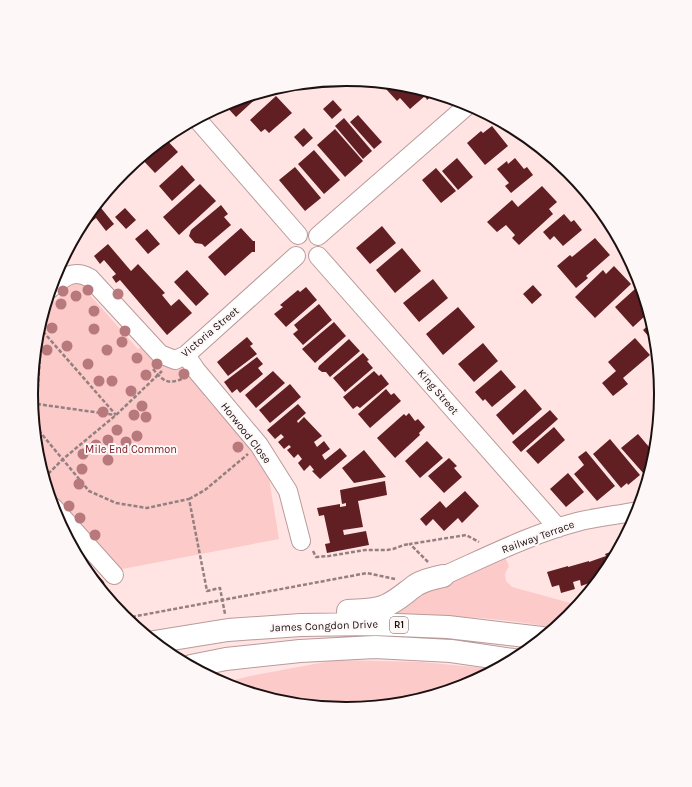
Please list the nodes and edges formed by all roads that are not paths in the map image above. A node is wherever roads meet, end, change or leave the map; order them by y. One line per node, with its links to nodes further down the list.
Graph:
1 (463, 109): 4 (street)
2 (200, 123): 3 (street)
3 (298, 235): 4 (street); 5 (street)
4 (318, 236): 6 (street)
5 (296, 256): 6 (street); 8 (street, Victoria Street)
6 (318, 256): 11 (street, King Street)
7 (58, 283): 8 (street, Victoria Street)
8 (186, 355): 12 (street, Horwood Close)
9 (630, 513): 11 (street, Railway Terrace)
10 (66, 521): 14 (street)
11 (558, 528): 13 (street, Railway Terrace)
12 (301, 541)
13 (437, 571): 15 (highway)
14 (114, 575)
15 (255, 628): 16 (highway, James Congdon Drive / R1); 17 (highway, James Congdon Drive / R1)
16 (534, 637)
17 (162, 641)
18 (273, 654): 19 (highway, James Congdon Drive / R1); 20 (highway, James Congdon Drive / R1); 21 (highway)
19 (502, 659)
20 (200, 664)
21 (223, 676)

